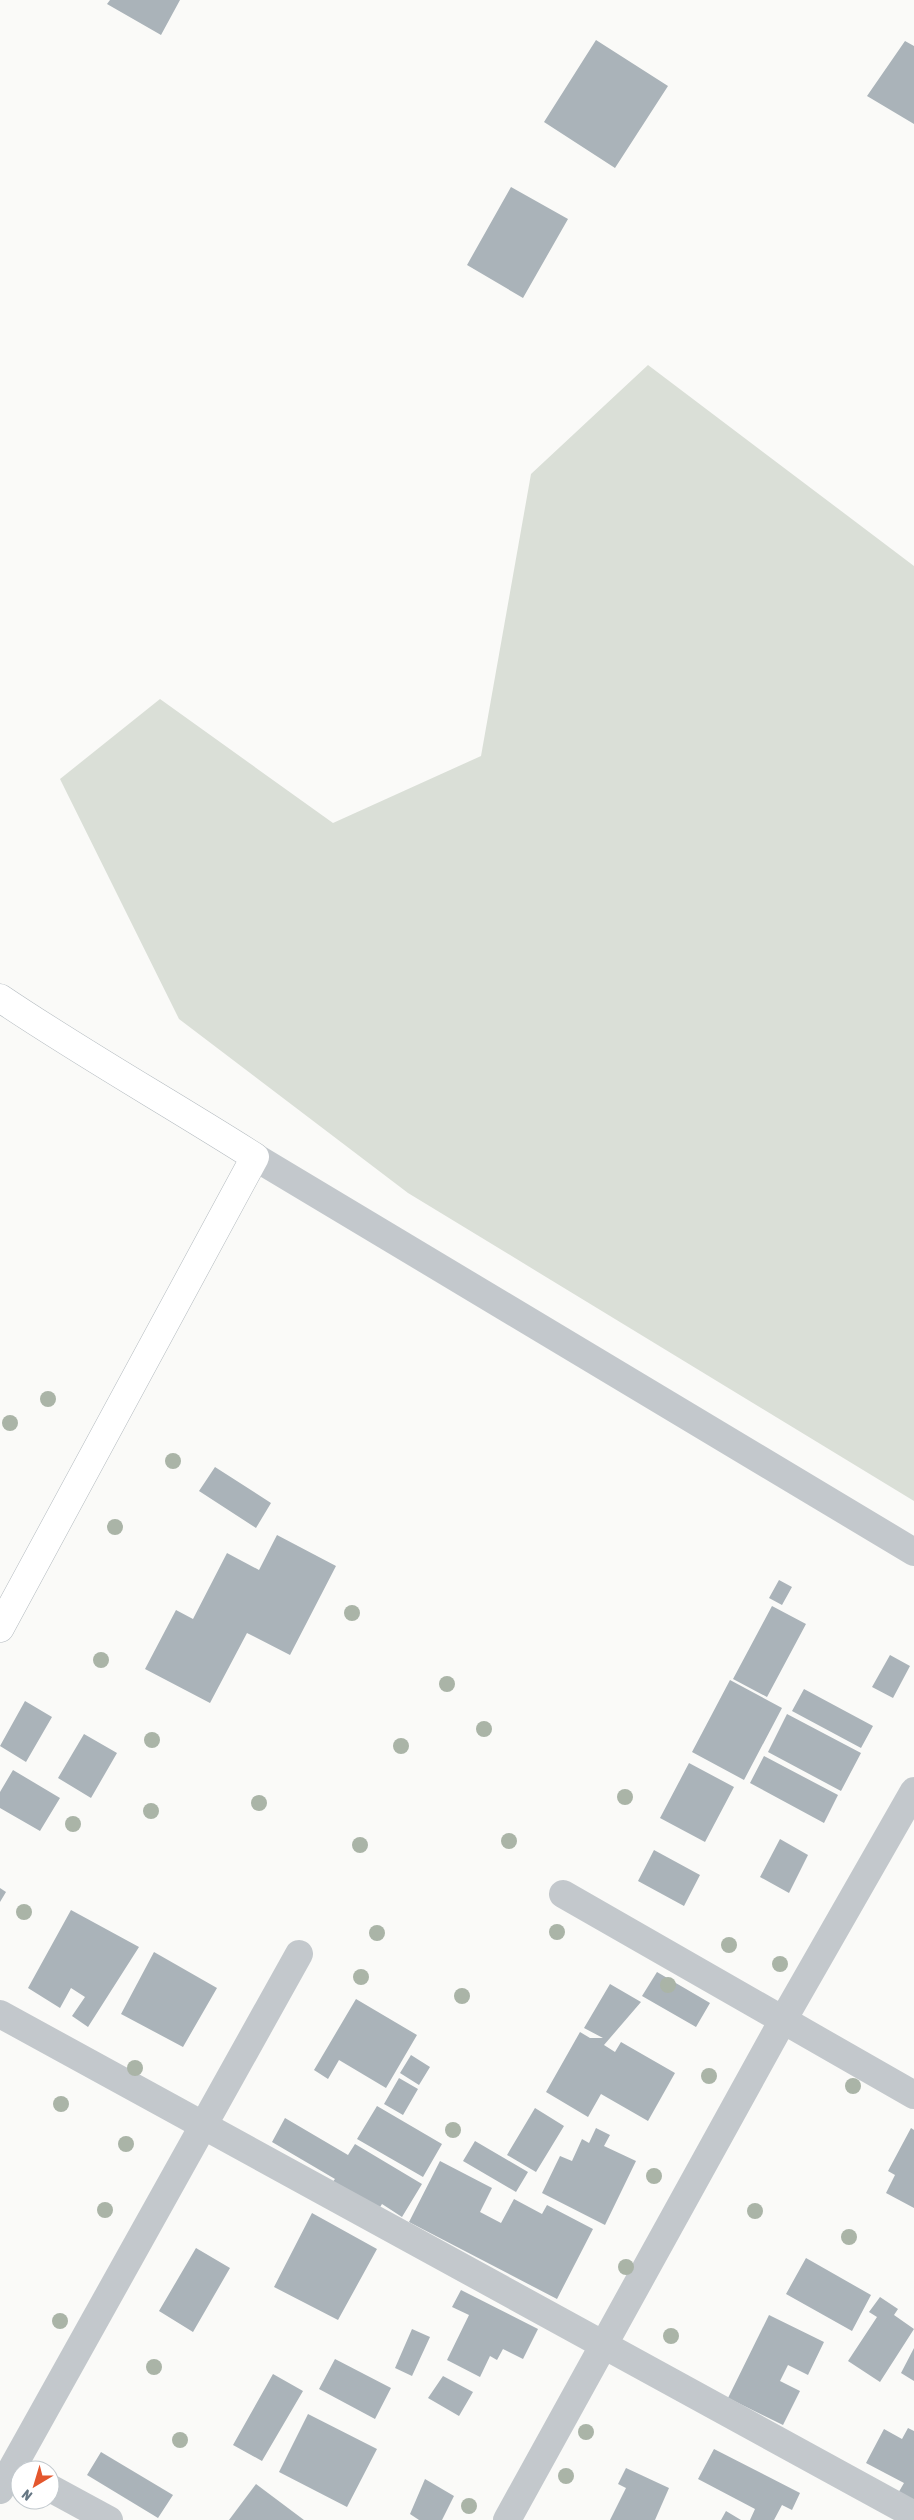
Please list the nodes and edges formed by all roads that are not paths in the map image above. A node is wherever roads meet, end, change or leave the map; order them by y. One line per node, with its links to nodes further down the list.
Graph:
1 (0, 998): 2 (main road)
2 (255, 1157): 3 (street); 4 (main road)
3 (914, 1552)
4 (0, 1628)
5 (914, 1792): 9 (street)
6 (563, 1894): 9 (street)
7 (299, 1954): 11 (street)
8 (0, 2014): 11 (street)
9 (783, 2020): 10 (street); 12 (street)
10 (914, 2095)
11 (203, 2125): 12 (street); 13 (street)
12 (604, 2345): 15 (street); 17 (street)
13 (8, 2472)
14 (60, 2493): 16 (street)
15 (914, 2515)
16 (109, 2520)
17 (507, 2520)

